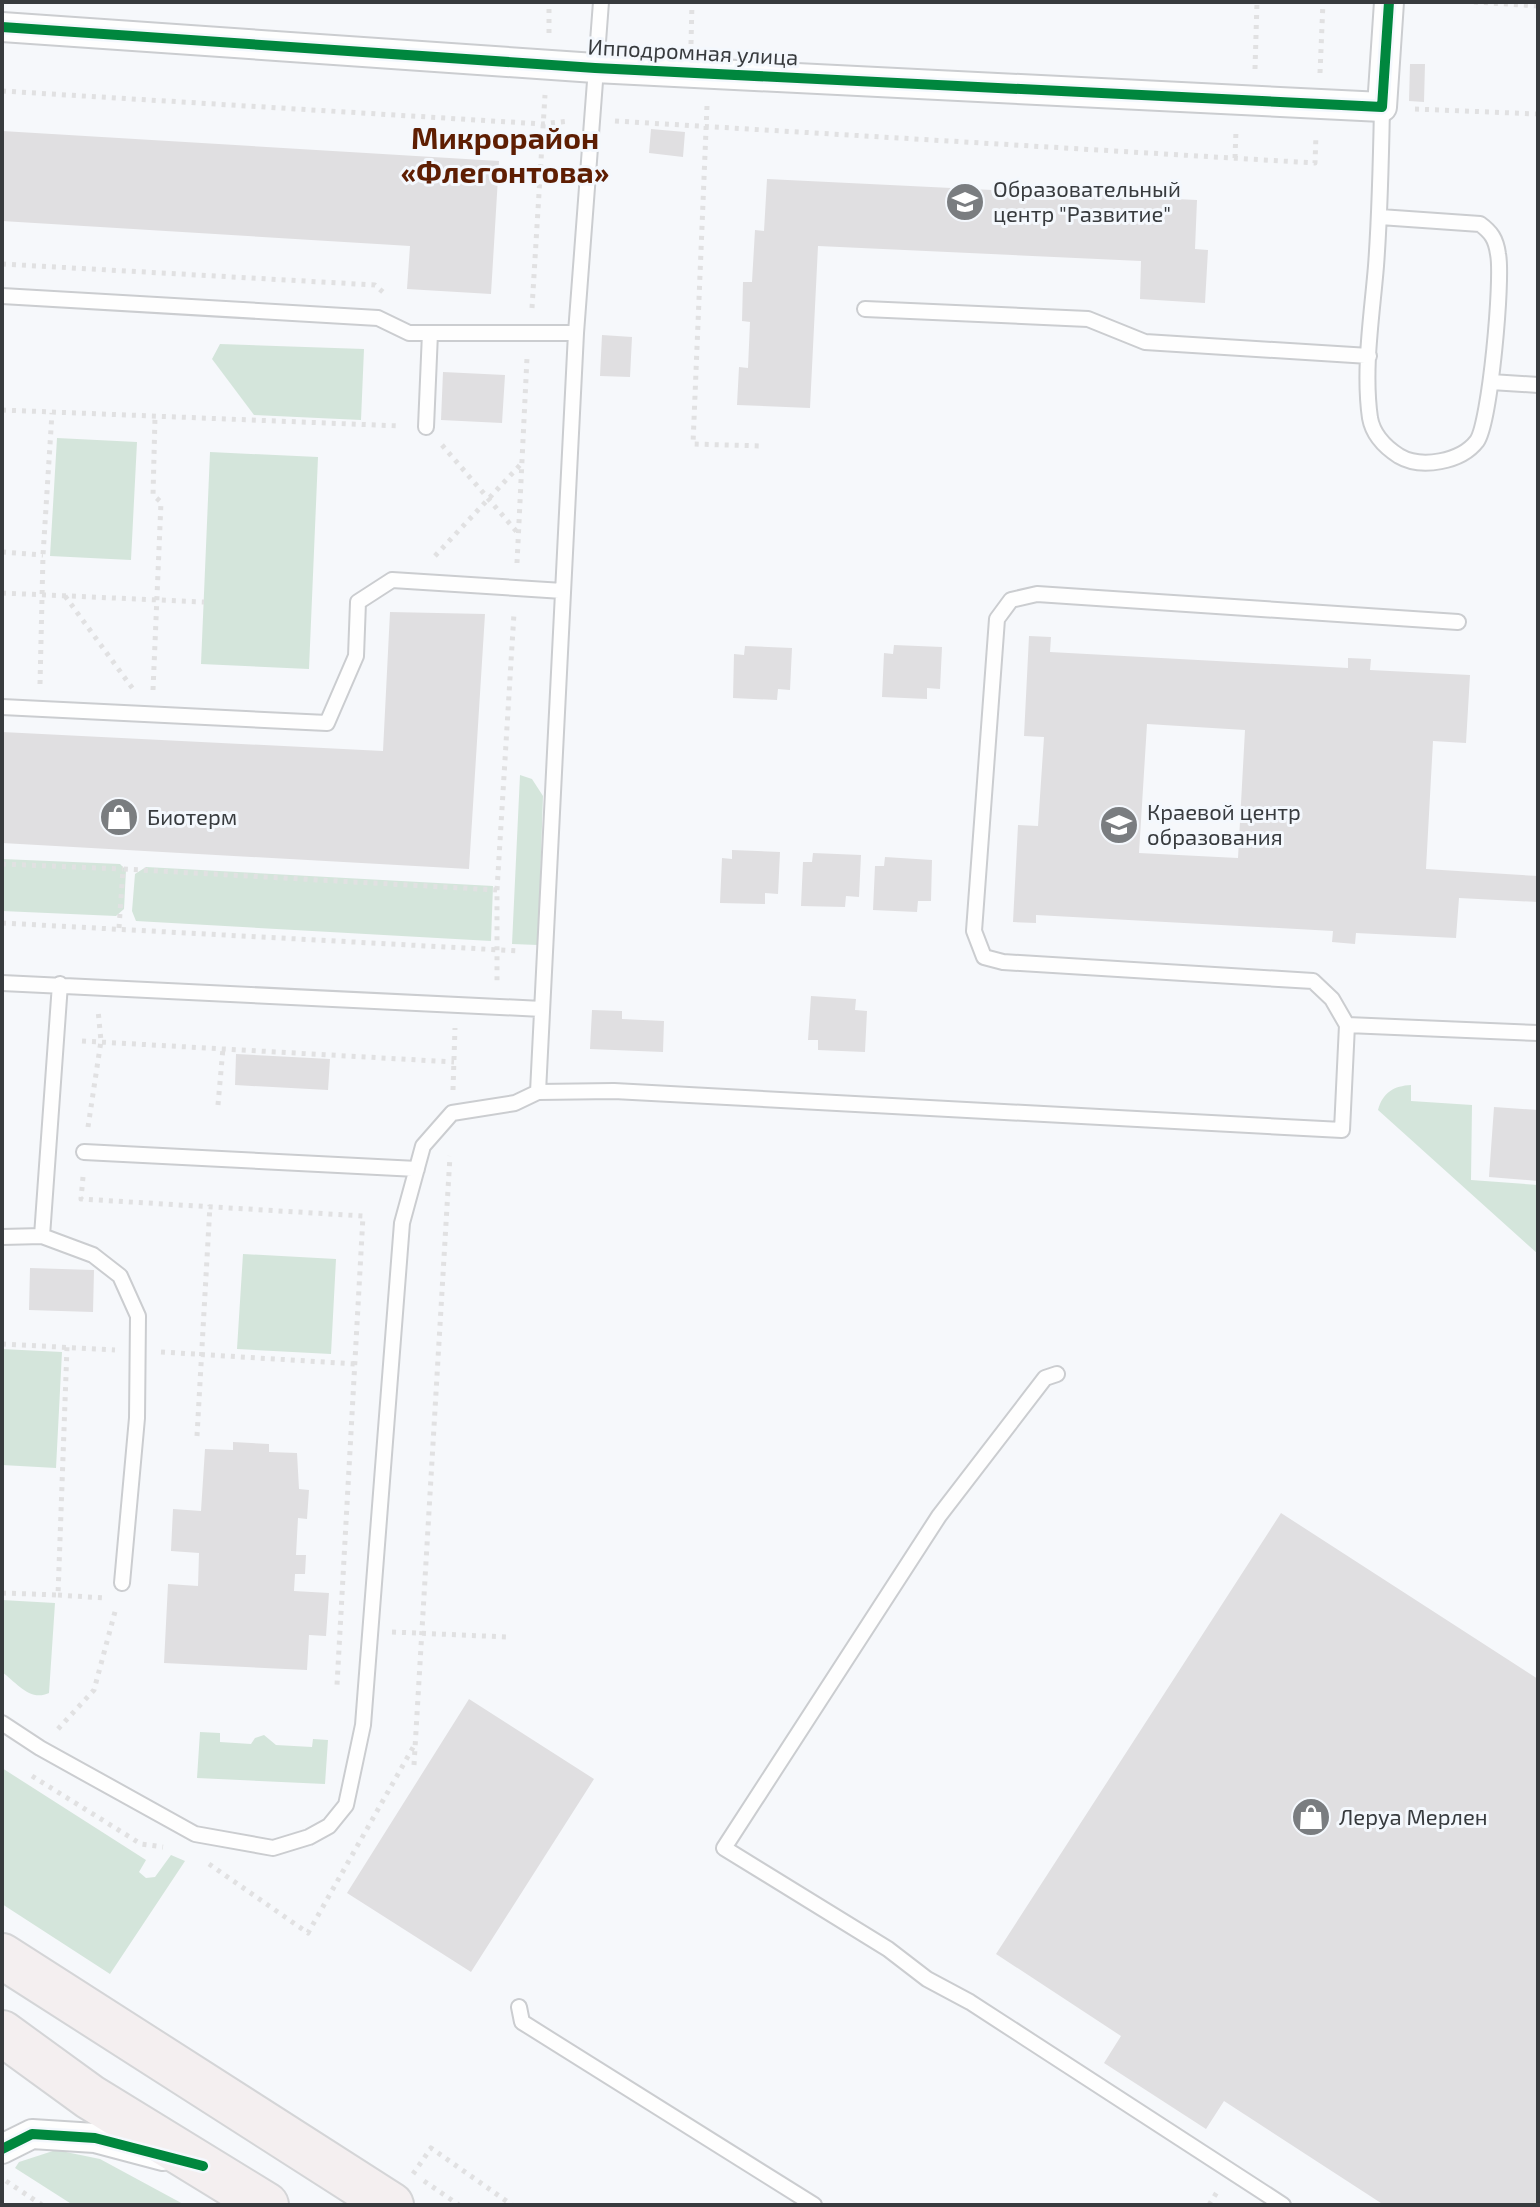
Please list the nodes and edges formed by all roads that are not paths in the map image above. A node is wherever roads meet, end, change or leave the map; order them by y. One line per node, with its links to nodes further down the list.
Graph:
1 (601, 2): 4 (lane)
2 (1389, 2): 5 (street)
3 (2, 27): 4 (street, Ипподромная улица)
4 (595, 68): 5 (street, Ипподромная улица); 10 (lane)
5 (1382, 107): 6 (lane)
6 (1380, 217): 11 (lane); 12 (lane)
7 (2, 296): 9 (lane)
8 (865, 309): 11 (lane)
9 (430, 333): 10 (lane); 14 (lane)
10 (576, 333): 15 (lane)
11 (1369, 356): 12 (lane)
12 (1491, 382): 13 (lane)
13 (1538, 385)
14 (426, 427)
15 (563, 591): 17 (lane); 20 (lane)
16 (1458, 622): 21 (lane)
17 (2, 707)
18 (2, 983): 19 (lane)
19 (60, 984): 20 (lane); 26 (lane)
20 (542, 1009): 23 (lane)
21 (1347, 1025): 22 (lane); 23 (lane)
22 (1538, 1033)
23 (538, 1092): 25 (lane)
24 (84, 1152): 25 (lane)
25 (417, 1169): 30 (lane)
26 (42, 1236): 27 (lane); 29 (lane)
27 (2, 1237)
28 (1057, 1374): 39 (lane)
29 (122, 1583)
30 (2, 1723)
31 (2, 1956): 36 (main road)
32 (519, 2007): 38 (lane)
33 (2, 2033): 35 (main road)
34 (2, 2149): 35 (street)
35 (203, 2166): 37 (main road)
36 (402, 2189)
37 (266, 2205)
38 (814, 2205)
39 (1283, 2205)

